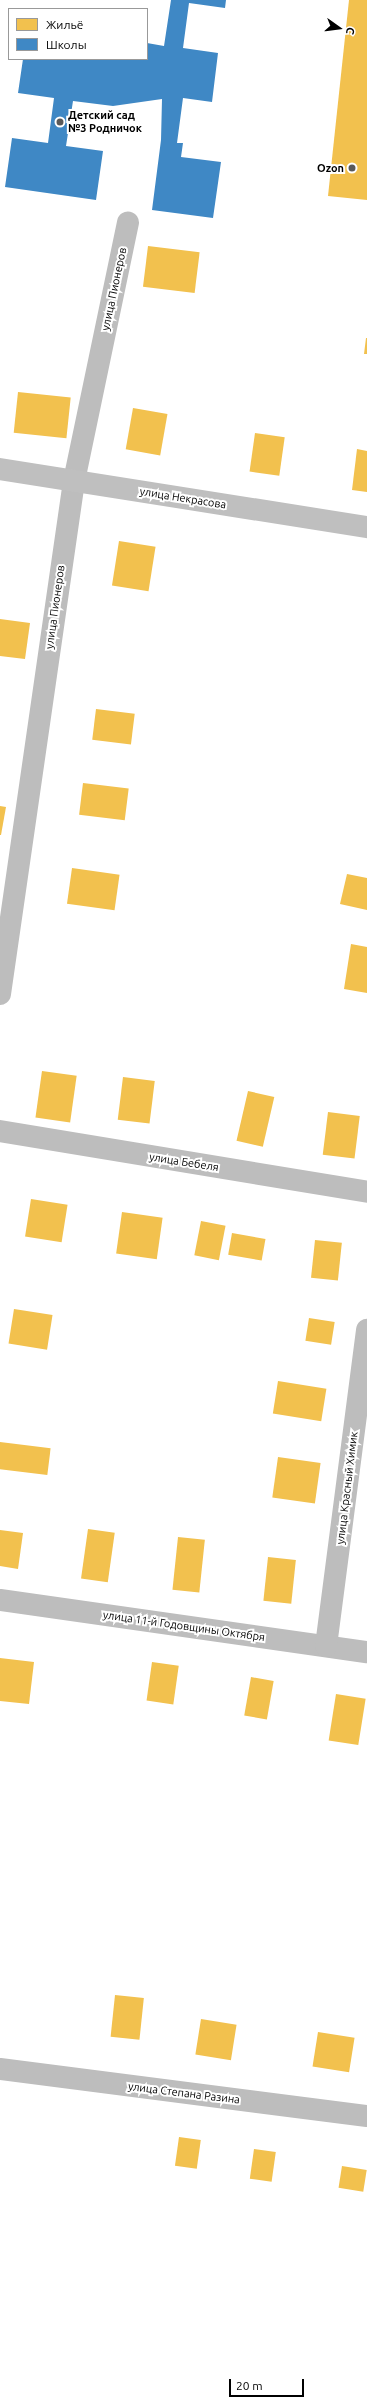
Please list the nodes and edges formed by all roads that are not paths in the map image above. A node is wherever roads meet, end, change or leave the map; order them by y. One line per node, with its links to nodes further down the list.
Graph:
1 (128, 223): 3 (street, улица Пионеров)
2 (0, 469): 3 (street, улица Некрасова)
3 (74, 481): 4 (street, улица Некрасова); 5 (street, улица Пионеров)
4 (367, 527)
5 (0, 994)
6 (0, 1131): 7 (street, улица Бебеля)
7 (367, 1192)
8 (367, 1330): 10 (street, улица Красный Химик)
9 (0, 1600): 10 (street, улица 11-й Годовщины Октября)
10 (326, 1646): 11 (street, улица 11-й Годовщины Октября)
11 (367, 1652)
12 (0, 2069): 13 (street, улица Степана Разина)
13 (367, 2116)

